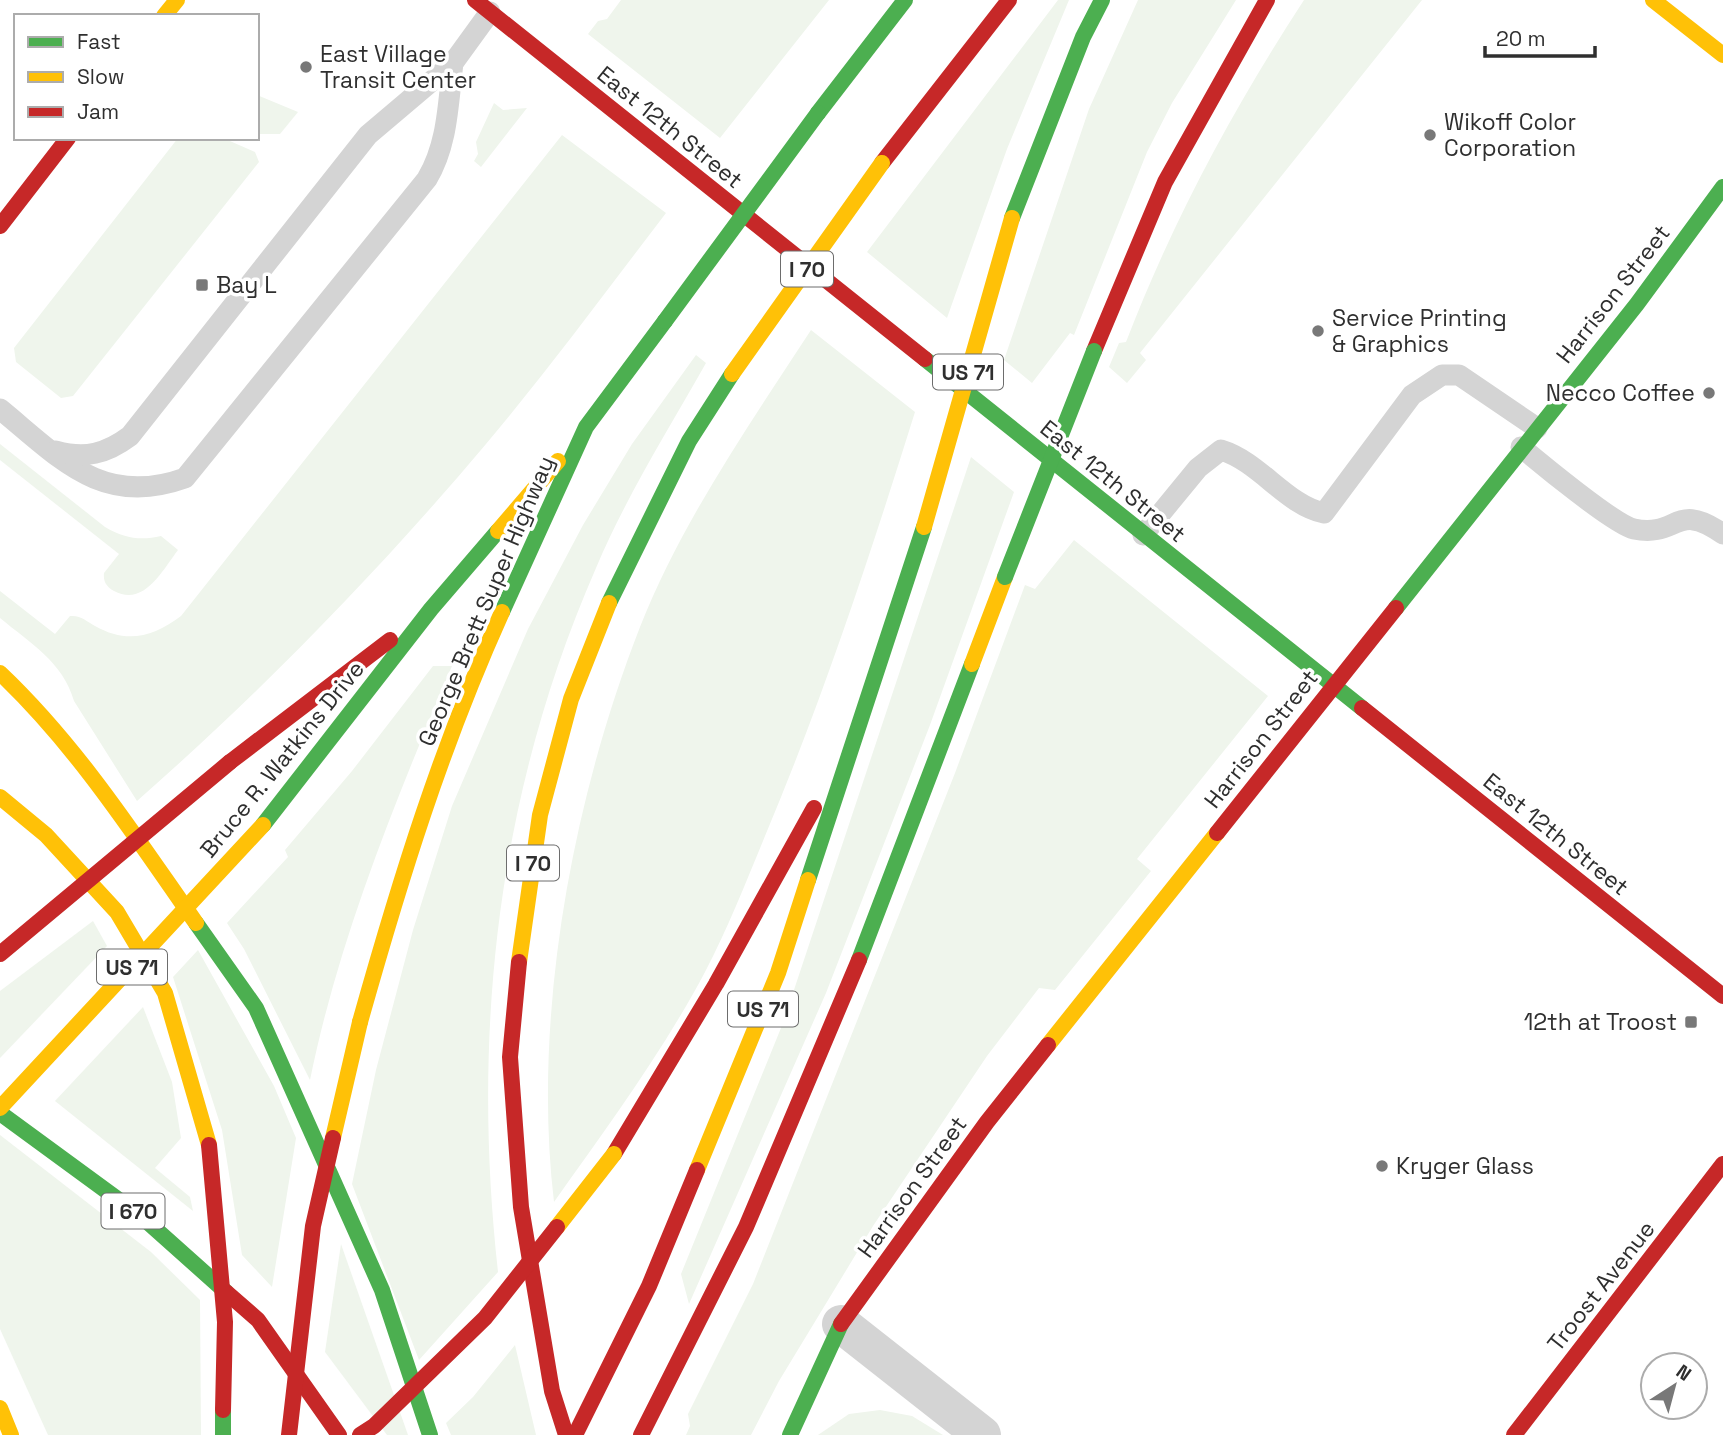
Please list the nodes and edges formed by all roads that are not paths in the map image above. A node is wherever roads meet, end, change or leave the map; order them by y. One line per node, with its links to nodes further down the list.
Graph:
1 (177, 0): 8 (main road)
2 (905, 0): 15 (main road, George Brett Super Highway, bridge)
3 (1009, 0): 38 (main road, I 70, bridge)
4 (1102, 0): 24 (main road, US 71, bridge)
5 (1267, 0): 40 (main road, bridge)
6 (1653, 0): 9 (main road)
7 (483, 6): 10 (lane); 20 (main road, East 12th Street)
8 (166, 14)
9 (1723, 55)
10 (453, 63): 18 (lane); 18 (lane)
11 (66, 140): 13 (main road)
12 (1723, 187): 16 (main road, Harrison Street)
13 (0, 226)
14 (0, 409): 18 (lane)
15 (586, 427): 21 (main road, Bruce R. Watkins Drive / US 71); 34 (main road, George Brett Super Highway, bridge)
16 (1536, 428): 17 (main road, Harrison Street); 20 (lane)
17 (1521, 447): 19 (lane); 23 (main road, Harrison Street)
18 (51, 450)
19 (1723, 534)
20 (1143, 535): 23 (main road, East 12th Street)
21 (431, 609): 26 (main road, bridge); 28 (main road, Bruce R. Watkins Drive / US 71, bridge)
22 (0, 673): 37 (main road)
23 (1333, 685): 27 (main road, East 12th Street); 30 (main road, Harrison Street)
24 (859, 726): 36 (main road, bridge); 39 (main road, US 71)
25 (0, 797): 33 (main road, bridge)
26 (0, 954)
27 (1723, 996)
28 (0, 1111): 35 (main road, I 670)
29 (1723, 1164): 43 (main road, Troost Avenue)
30 (841, 1324): 41 (main road, Harrison Street); 42 (street)
31 (0, 1408): 32 (main road)
32 (11, 1435)
33 (223, 1435)
34 (289, 1435)
35 (339, 1435)
36 (360, 1435)
37 (430, 1435)
38 (566, 1435)
39 (575, 1435)
40 (641, 1435)
41 (790, 1435)
42 (982, 1435)
43 (1514, 1435)

